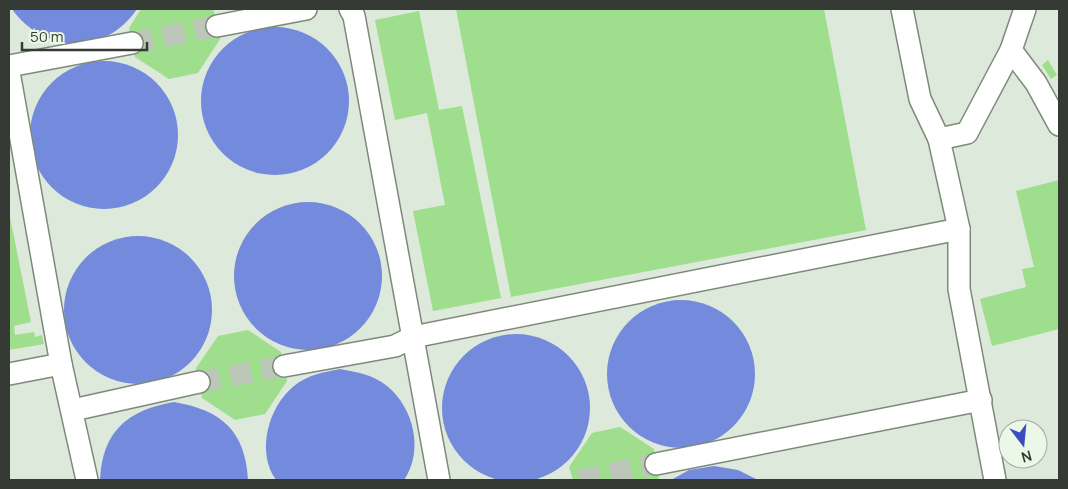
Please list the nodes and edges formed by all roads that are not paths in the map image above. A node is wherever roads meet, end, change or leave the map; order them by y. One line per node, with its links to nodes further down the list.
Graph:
1 (306, 9): 5 (lane)
2 (350, 9): 14 (lane)
3 (902, 9): 12 (lane)
4 (1025, 9): 7 (lane)
5 (217, 26)
6 (132, 43): 8 (lane)
7 (1010, 50): 11 (lane); 12 (lane)
8 (9, 66)
9 (9, 72): 10 (lane)
10 (13, 116): 15 (lane)
11 (1059, 125)
12 (939, 139): 13 (lane)
13 (959, 229): 14 (lane); 19 (lane)
14 (413, 337): 16 (lane); 23 (lane)
15 (61, 364): 17 (lane); 20 (lane)
16 (284, 366)
17 (9, 374)
18 (199, 382): 20 (lane)
19 (981, 400): 21 (lane); 24 (lane)
20 (73, 410): 22 (lane)
21 (656, 464)
22 (87, 480)
23 (439, 480)
24 (995, 480)

